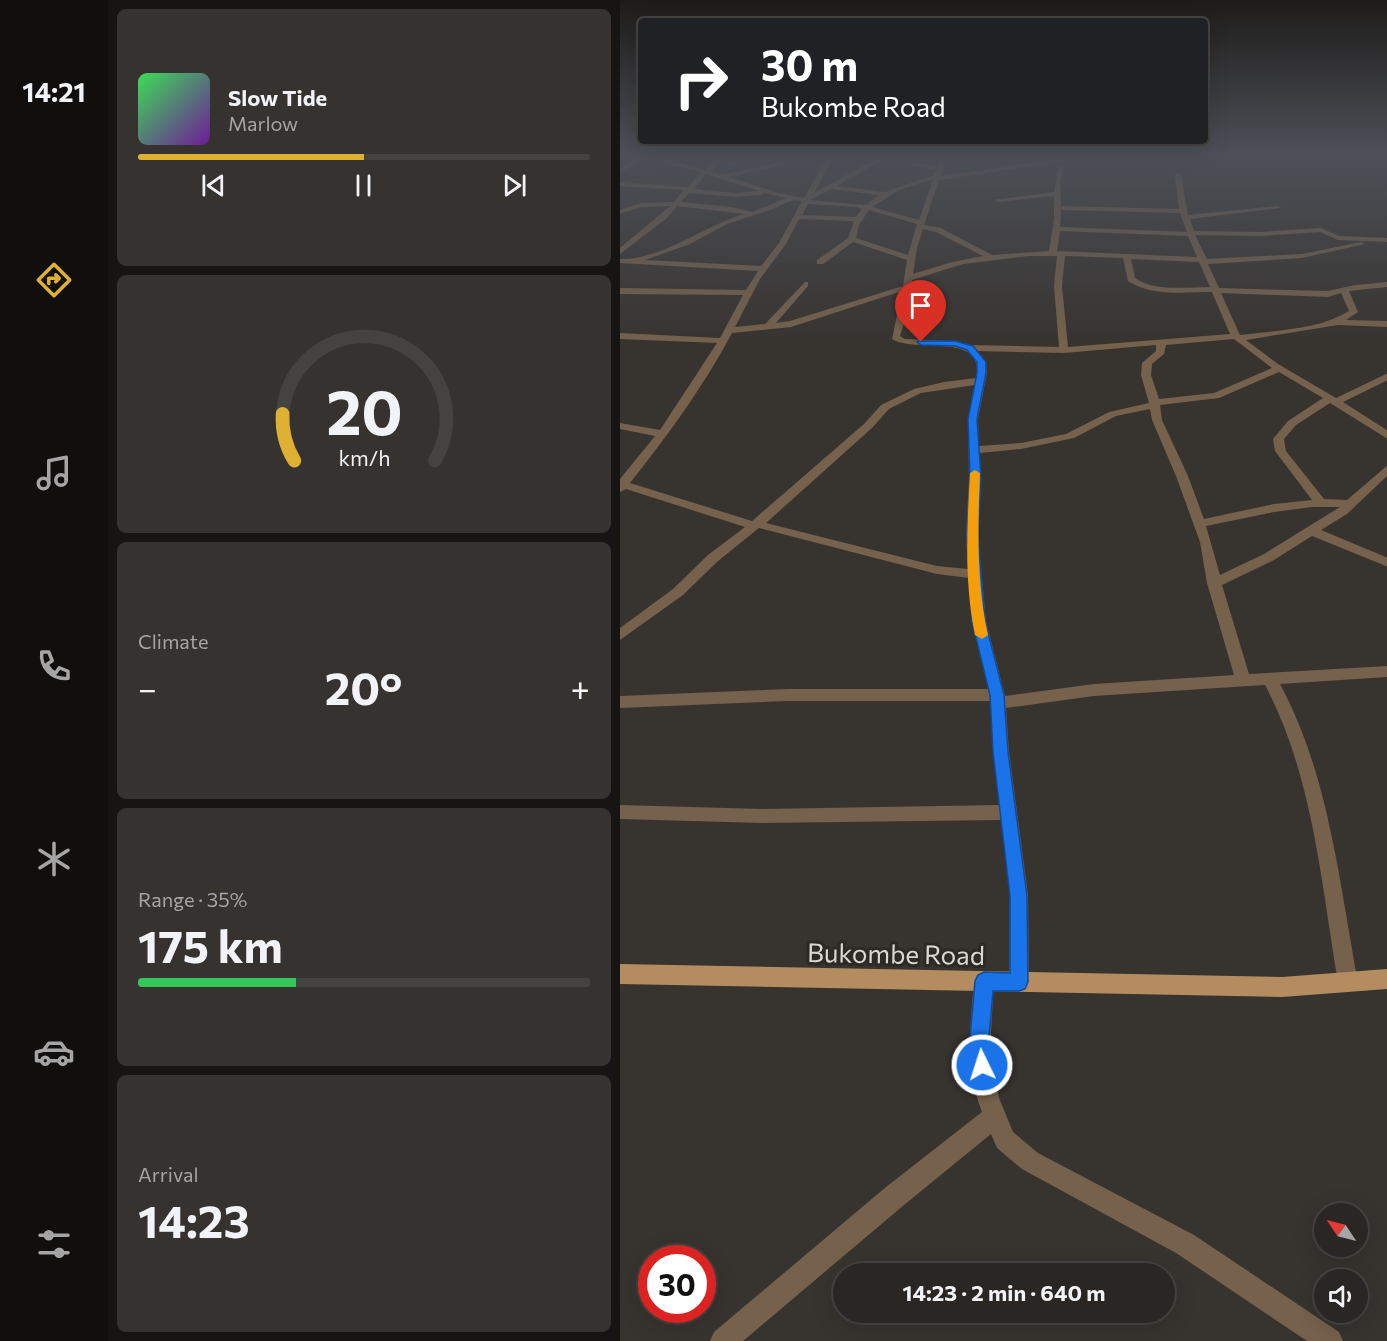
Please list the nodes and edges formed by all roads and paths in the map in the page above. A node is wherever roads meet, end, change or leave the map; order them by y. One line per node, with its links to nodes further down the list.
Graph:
1 (660, 219): 16 (street)
2 (736, 219): 21 (street)
3 (796, 219): 25 (street)
4 (844, 219): 5 (street)
5 (856, 219): 13 (street)
6 (902, 219): 10 (street)
7 (924, 219): 10 (street)
8 (1057, 219): 11 (street)
9 (1187, 219): 12 (street)
10 (922, 225): 19 (street); 20 (street)
11 (1056, 229): 12 (street); 17 (street)
12 (1191, 233): 14 (street); 23 (street)
13 (852, 239): 20 (street); 24 (street)
14 (1373, 240): 15 (street); 23 (street)
15 (1388, 240)
16 (620, 252)
17 (1056, 255): 18 (street); 19 (street); 42 (street)
18 (1127, 257): 23 (street); 29 (street)
19 (993, 258): 26 (street)
20 (911, 259): 26 (street)
21 (638, 260): 22 (street); 25 (street)
22 (620, 261)
23 (1203, 261): 29 (street)
24 (820, 262)
25 (763, 268): 32 (street)
26 (908, 283): 35 (street); 41 (street)
27 (805, 284): 35 (street)
28 (1388, 284): 30 (street)
29 (1216, 290): 30 (street); 38 (street)
30 (1344, 290): 33 (street)
31 (620, 291): 32 (street)
32 (750, 293): 36 (street)
33 (1336, 323): 34 (street); 38 (street)
34 (1388, 324)
35 (768, 327): 36 (street)
36 (730, 330): 39 (street)
37 (620, 336): 39 (street)
38 (1237, 337): 40 (street); 43 (street)
39 (724, 341): 49 (street)
40 (1161, 341): 42 (street); 47 (street)
41 (970, 348): 42 (street); 45 (street)
42 (1064, 350)
43 (1280, 369): 46 (street); 47 (street)
44 (1388, 376): 46 (street)
45 (980, 381): 51 (street); 57 (street)
46 (1332, 400): 50 (street); 54 (street)
47 (1155, 404): 51 (street); 56 (street)
48 (620, 426): 49 (street)
49 (663, 434): 53 (street)
50 (1388, 435)
51 (973, 450): 60 (street)
52 (1388, 468): 55 (street)
53 (621, 485): 57 (street)
54 (1320, 502): 55 (street); 56 (street)
55 (1351, 504): 58 (street)
56 (1199, 524): 61 (street)
57 (755, 525): 60 (street); 62 (street)
58 (1311, 531): 59 (street); 61 (street)
59 (1388, 563)
60 (976, 574): 66 (street)
61 (1214, 583): 65 (street)
62 (620, 635)
63 (1388, 671): 64 (street)
64 (1270, 679): 65 (street); 74 (street)
65 (1243, 681): 66 (street)
66 (997, 699): 67 (street); 69 (street)
67 (620, 702)
68 (620, 812): 69 (street)
69 (1009, 812): 73 (street)
70 (620, 974): 72 (main road, Bukombe Road)
71 (1388, 979): 74 (main road, Bukombe Road)
72 (984, 981): 73 (main road, Bukombe Road); 75 (street)
73 (1019, 982): 74 (main road, Bukombe Road)
74 (1348, 982)
75 (995, 1116): 76 (street); 77 (street)
76 (723, 1341)
77 (1330, 1341)

